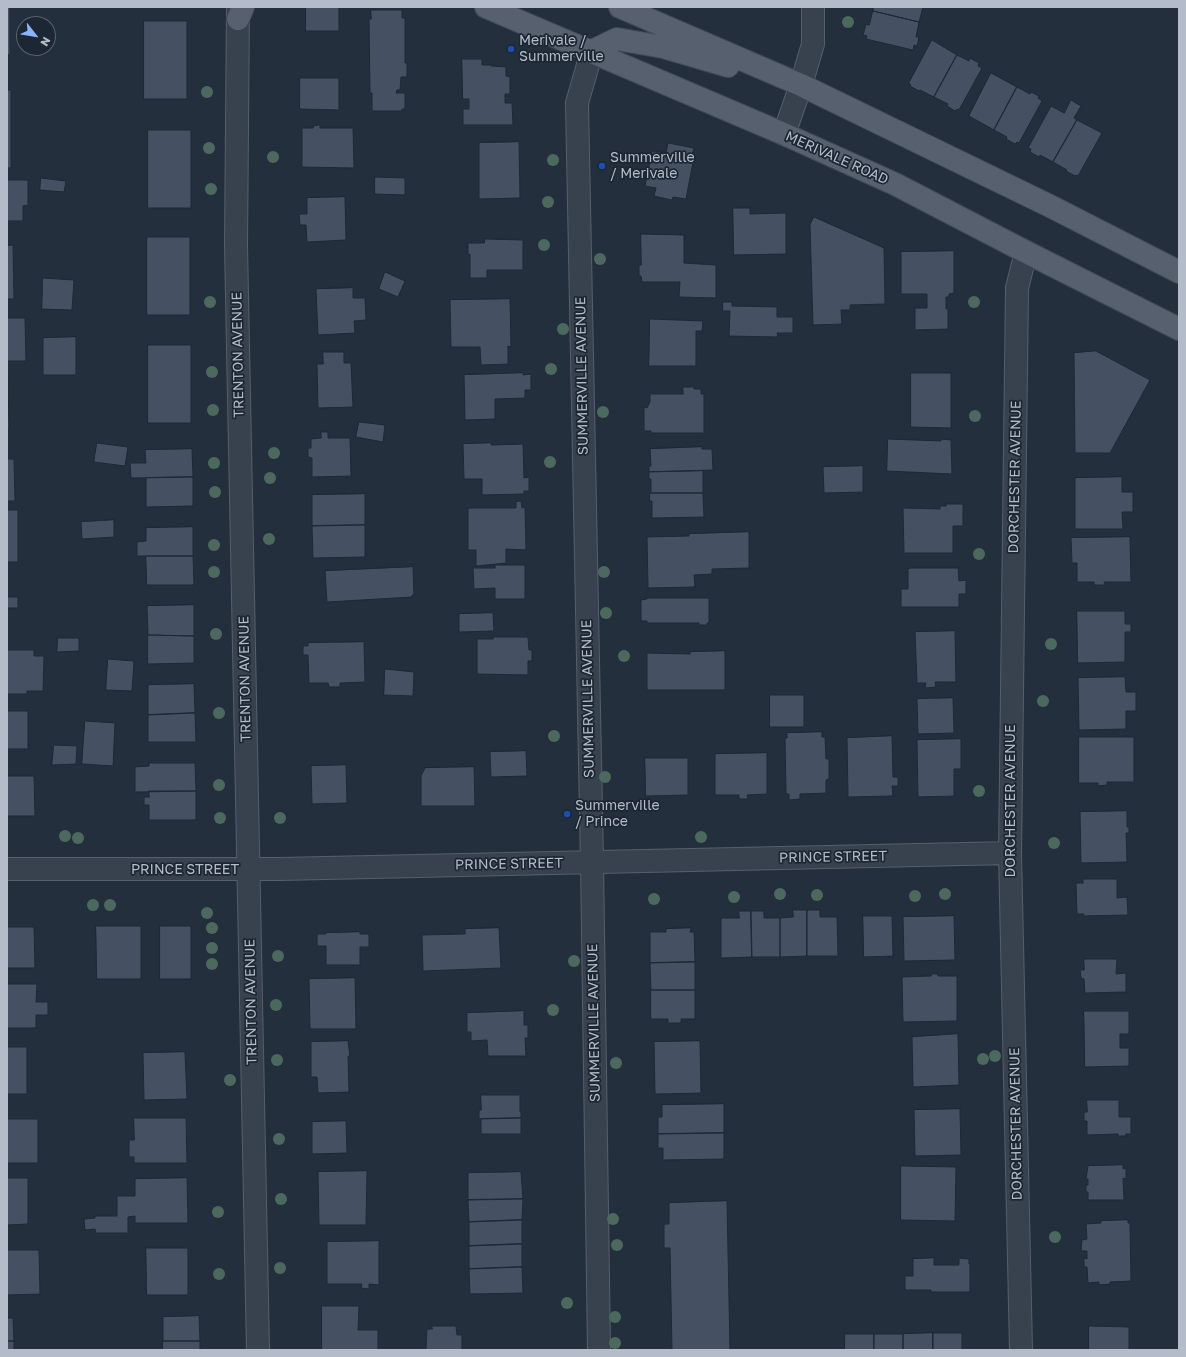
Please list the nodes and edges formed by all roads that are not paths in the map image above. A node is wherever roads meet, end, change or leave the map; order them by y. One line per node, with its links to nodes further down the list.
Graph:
1 (486, 7): 5 (main road, MERIVALE ROAD)
2 (620, 7): 6 (main road)
3 (813, 7): 6 (street)
4 (240, 11): 14 (street, TRENTON AVENUE)
5 (592, 51): 6 (main road); 7 (main road, MERIVALE ROAD); 12 (street, SUMMERVILLE AVENUE)
6 (801, 85): 7 (street); 9 (main road)
7 (784, 134): 8 (main road, MERIVALE ROAD)
8 (1026, 252): 10 (main road, MERIVALE ROAD); 11 (street, DORCHESTER AVENUE)
9 (1179, 272)
10 (1179, 329)
11 (1010, 852): 12 (street, PRINCE STREET); 17 (street, DORCHESTER AVENUE)
12 (592, 862): 14 (street, PRINCE STREET); 16 (street, SUMMERVILLE AVENUE)
13 (7, 869): 14 (street, PRINCE STREET)
14 (248, 870): 15 (street, TRENTON AVENUE)
15 (258, 1350)
16 (599, 1350)
17 (1021, 1350)

